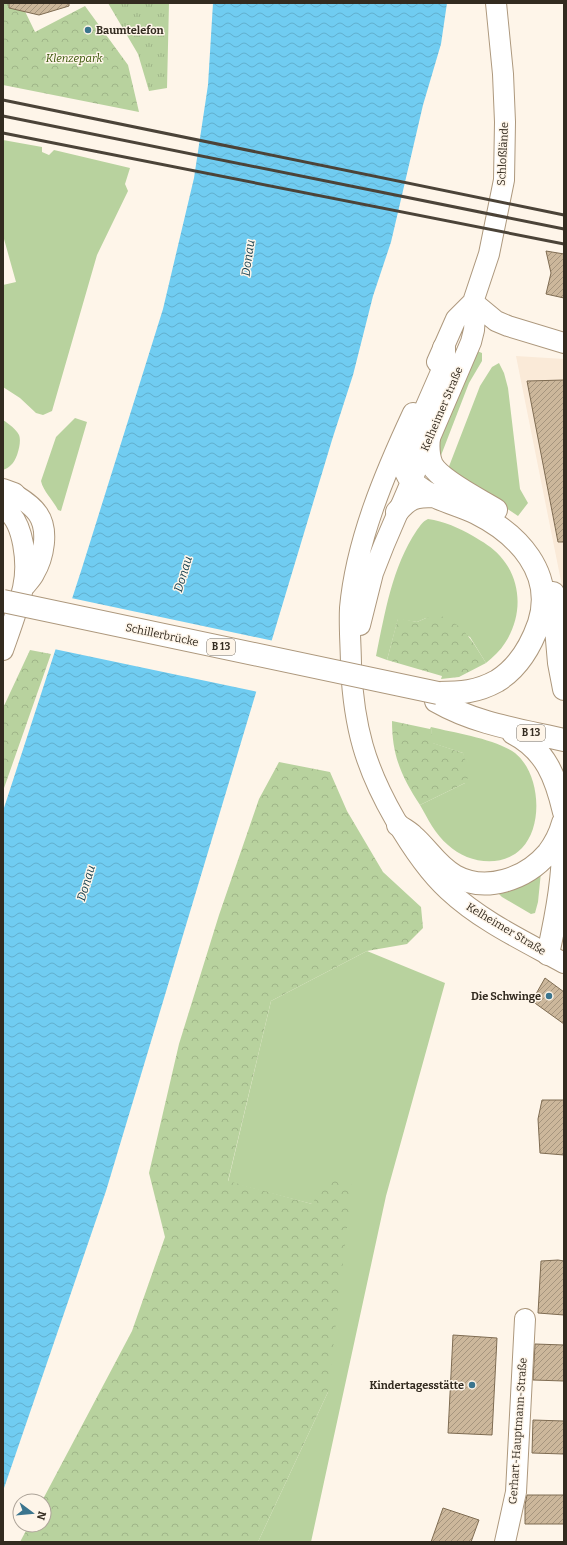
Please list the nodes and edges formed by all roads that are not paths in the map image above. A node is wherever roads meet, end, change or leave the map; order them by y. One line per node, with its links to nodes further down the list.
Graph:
1 (496, 3): 2 (street, Schloßlände)
2 (473, 302): 3 (street); 4 (street, Kelheimer Straße); 5 (street, Kelheimer Straße)
3 (564, 343)
4 (444, 348): 6 (main road); 13 (street, Kelheimer Straße)
5 (429, 437): 6 (street, Kelheimer Straße); 14 (main road)
6 (411, 479): 7 (main road); 9 (street, Kelheimer Straße)
7 (433, 496): 9 (main road); 15 (main road)
8 (7, 497): 12 (street)
9 (397, 512): 13 (street, Kelheimer Straße)
10 (3, 601): 15 (main road, Schillerbrücke / B 13, bridge)
11 (3, 610): 15 (main road, Schillerbrücke / B 13)
12 (3, 650)
13 (351, 656): 20 (street, Kelheimer Straße)
14 (564, 689)
15 (437, 697): 16 (main road, B 13); 17 (main road, B 13)
16 (564, 725)
17 (498, 726): 18 (main road, B 13); 19 (main road)
18 (564, 740)
19 (564, 815): 20 (main road); 21 (main road)
20 (398, 825): 21 (street, Kelheimer Straße)
21 (556, 959)
22 (525, 1319): 23 (street, Gerhart-Hauptmann-Straße)
23 (505, 1542)

